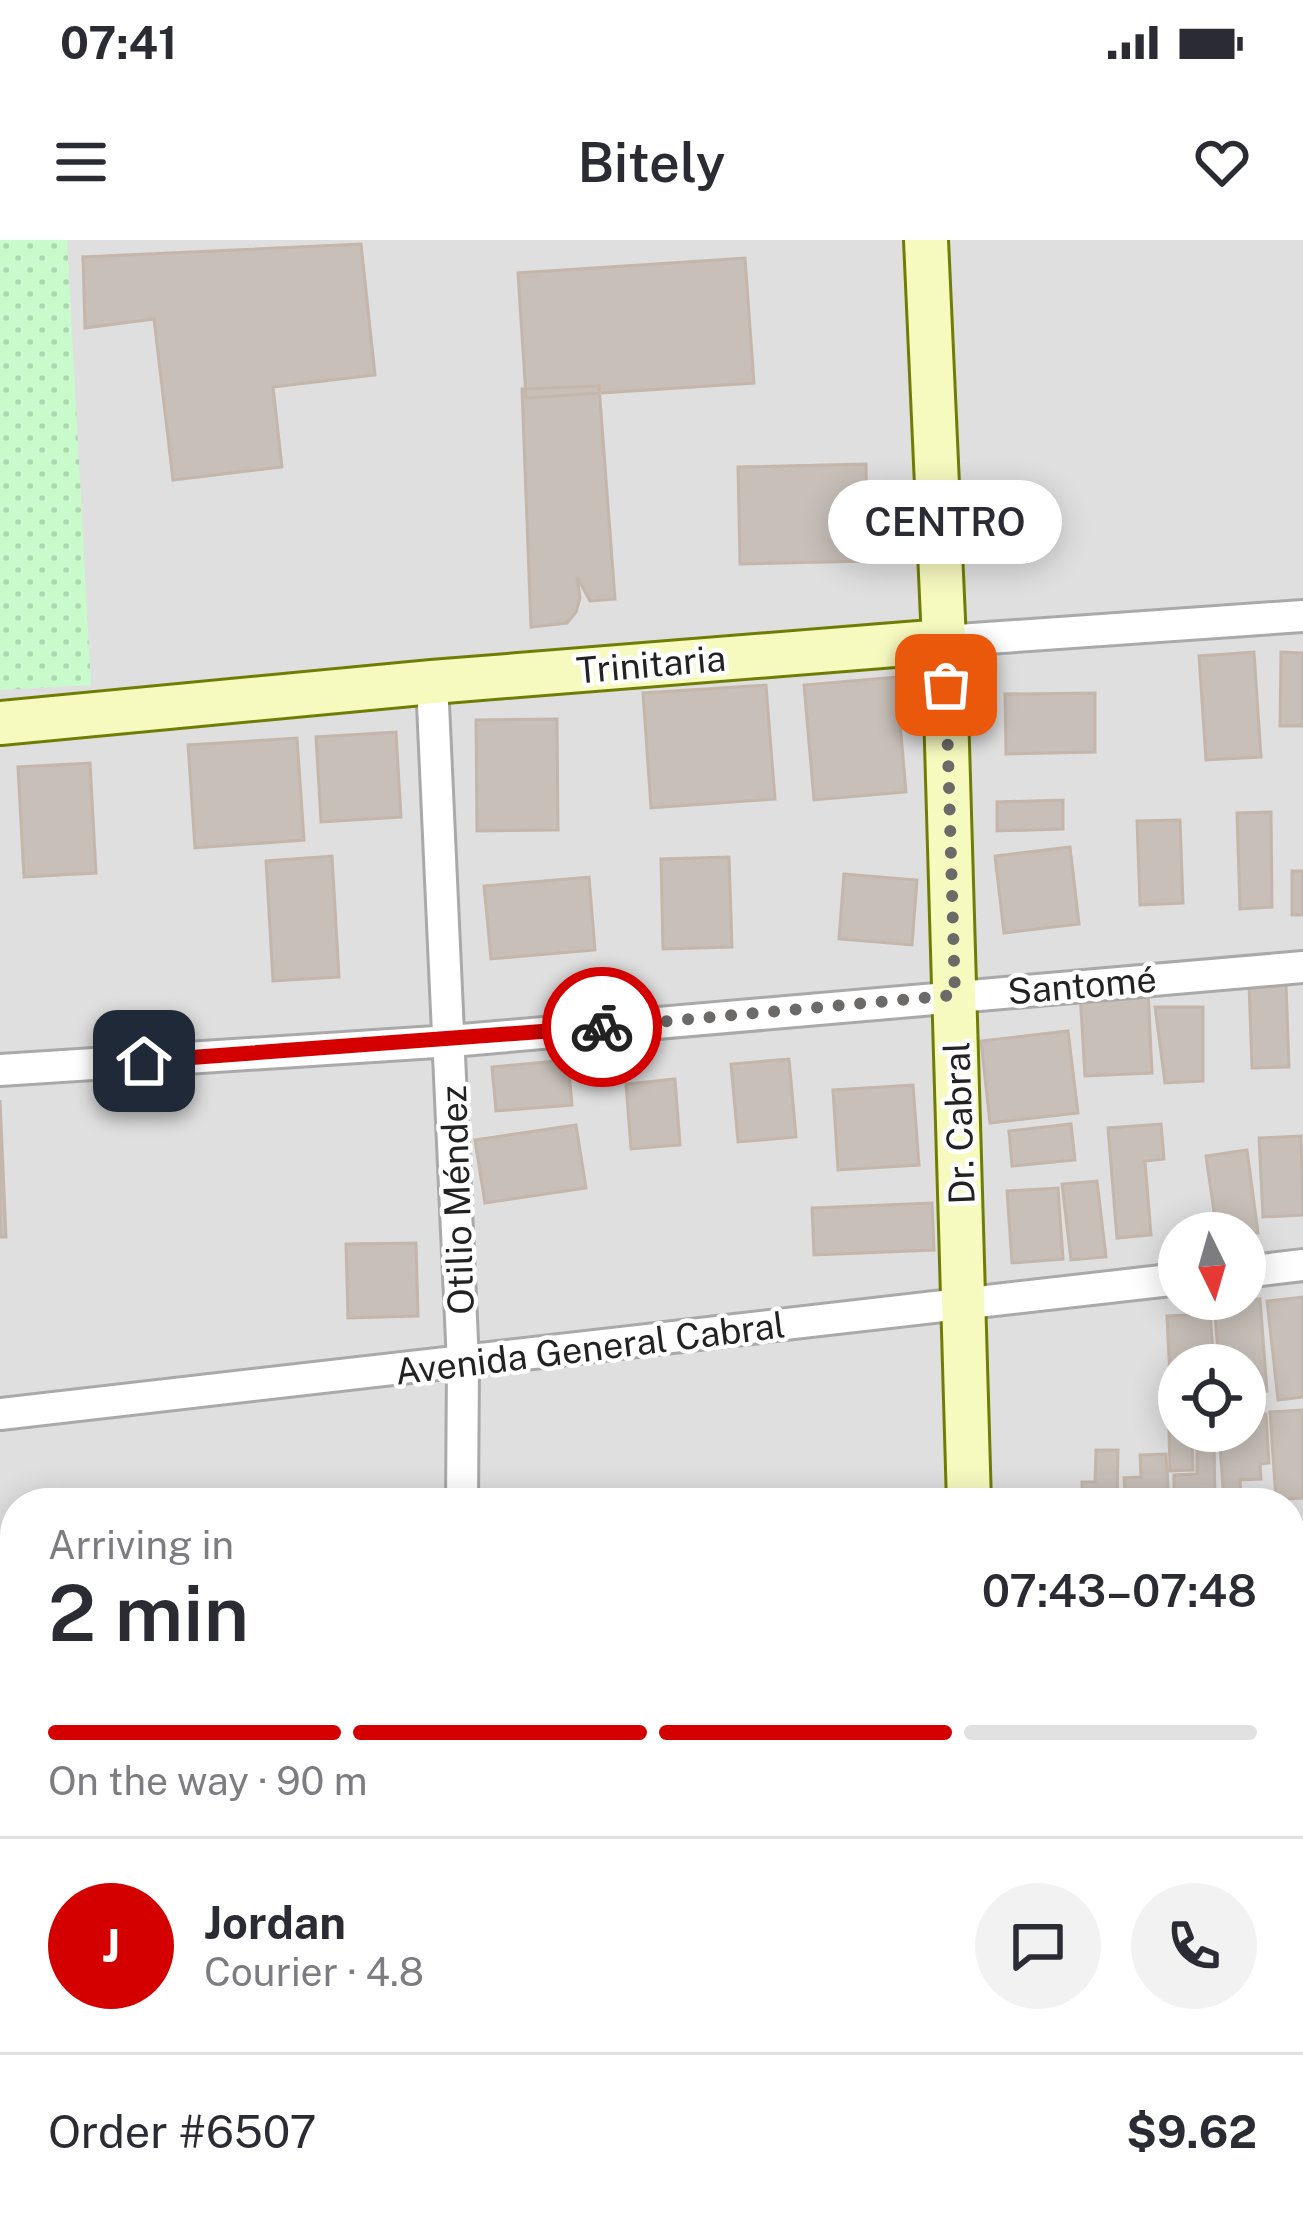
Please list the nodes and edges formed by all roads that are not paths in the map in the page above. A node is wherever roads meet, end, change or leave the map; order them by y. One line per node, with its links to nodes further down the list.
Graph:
1 (926, 240): 3 (street, Dr. Cabral)
2 (1303, 616): 3 (street, Trinitaria)
3 (944, 641): 4 (street, Trinitaria); 7 (street, Dr. Cabral)
4 (432, 682): 5 (street, Trinitaria); 8 (street, Otilio Méndez)
5 (0, 723)
6 (1303, 967): 7 (street, Santomé)
7 (955, 995): 8 (street, Santomé); 13 (street, Dr. Cabral)
8 (451, 1041): 9 (street, Santomé); 14 (street, Otilio Méndez)
9 (0, 1070)
10 (1303, 1265): 11 (street)
11 (1266, 1269)
12 (1158, 1281): 13 (street, Avenida General Cabral)
13 (966, 1304): 14 (street, Avenida General Cabral); 17 (street, Dr. Cabral)
14 (463, 1363): 15 (street, Avenida General Cabral); 16 (street, Otilio Méndez)
15 (0, 1414)
16 (462, 1488)
17 (969, 1488)

